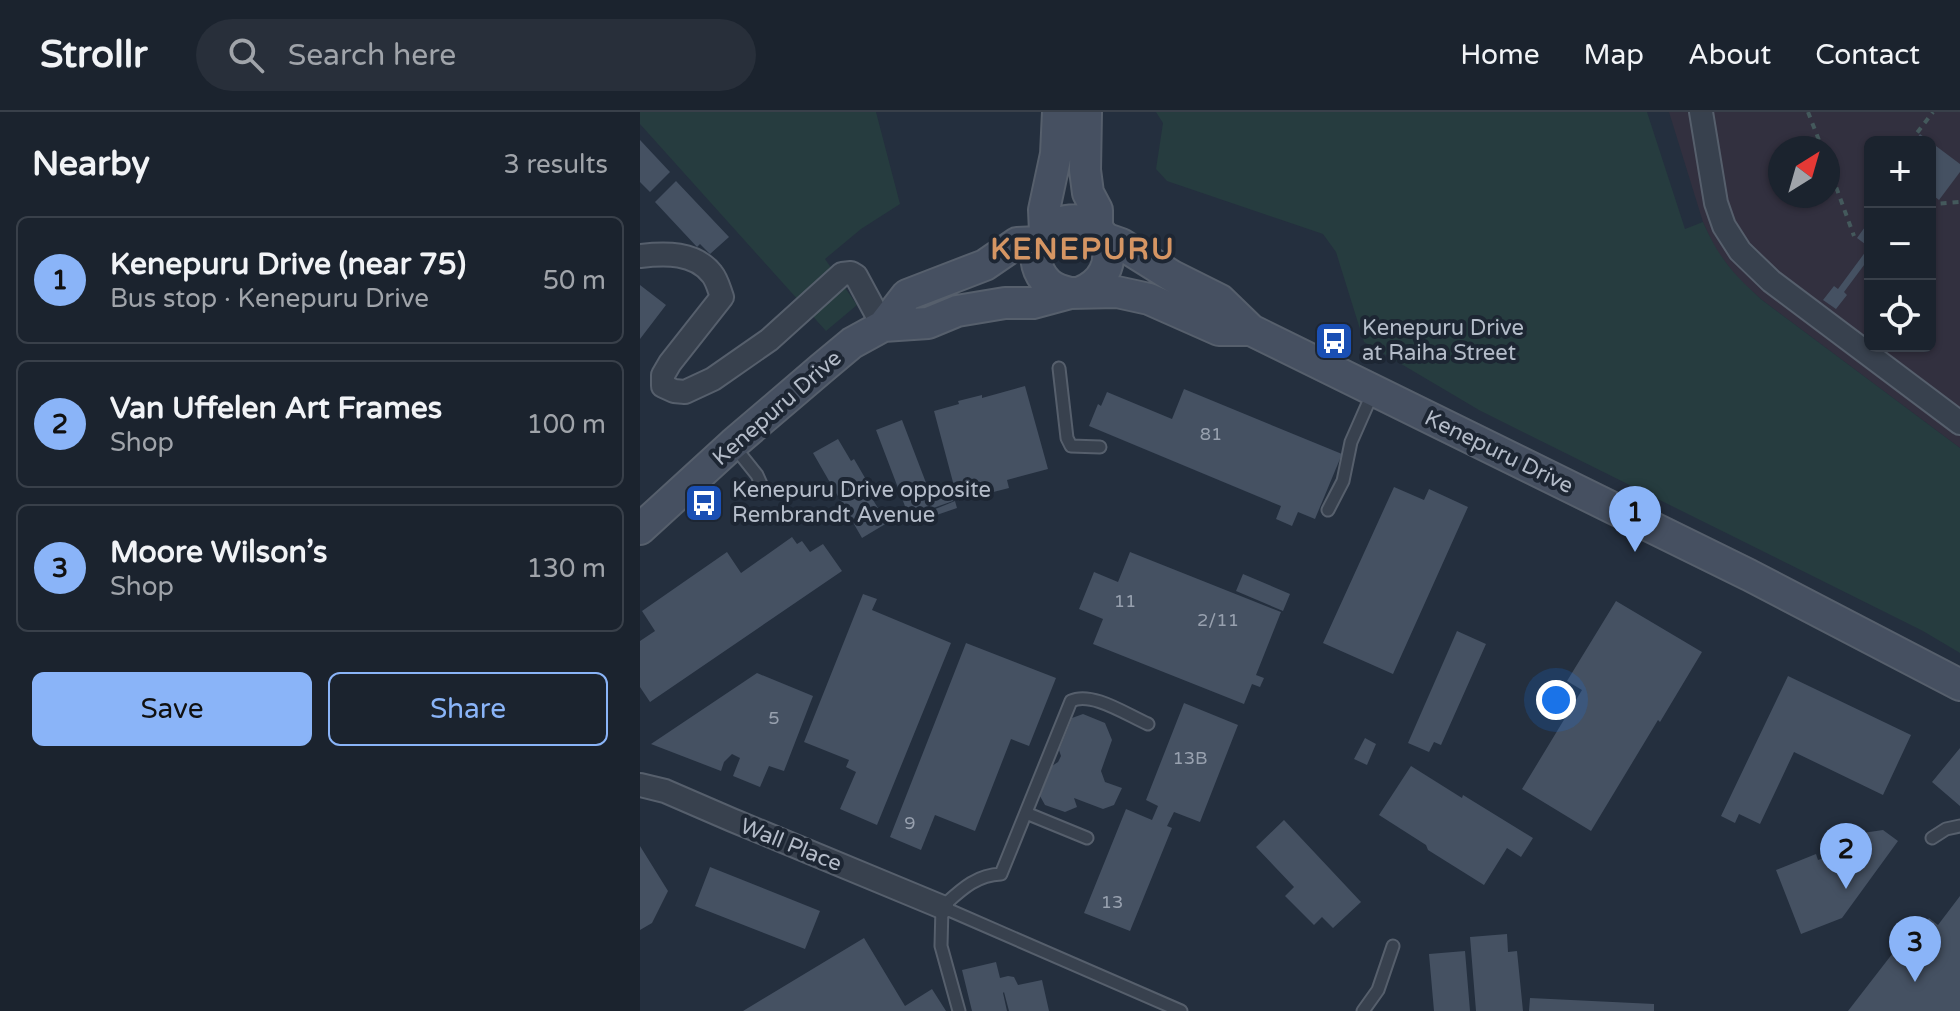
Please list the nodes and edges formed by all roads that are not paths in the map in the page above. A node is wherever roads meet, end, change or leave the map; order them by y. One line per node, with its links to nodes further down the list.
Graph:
1 (1058, 112): 5 (main road)
2 (1086, 112): 4 (main road)
3 (1701, 112): 12 (street)
4 (1101, 234): 5 (main road, Kenepuru Drive); 7 (main road); 9 (main road, Kenepuru Drive)
5 (1042, 237): 7 (main road); 8 (main road, Kenepuru Drive)
6 (641, 257): 8 (street)
7 (1076, 292): 8 (main road, Kenepuru Drive); 9 (main road, Kenepuru Drive)
8 (883, 326): 13 (main road, Kenepuru Drive)
9 (1251, 330): 11 (main road, Kenepuru Drive)
10 (1059, 368): 14 (lane)
11 (1373, 391): 16 (lane); 18 (main road, Kenepuru Drive)
12 (1960, 423)
13 (733, 444): 15 (lane); 17 (main road, Kenepuru Drive)
14 (1100, 447)
15 (761, 484)
16 (1328, 510)
17 (640, 529)
18 (1960, 685)
19 (1148, 724): 21 (lane)
20 (640, 785): 25 (street, Wall Place)
21 (1026, 813): 23 (lane); 25 (lane)
22 (1960, 826): 24 (lane)
23 (1087, 838)
24 (1932, 838)
25 (942, 907): 27 (lane); 28 (lane)
26 (1393, 946): 29 (lane)
27 (959, 1011)
28 (1181, 1011)
29 (1363, 1011)

